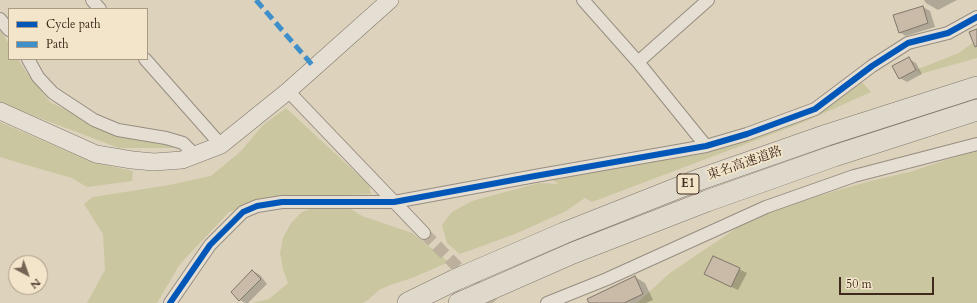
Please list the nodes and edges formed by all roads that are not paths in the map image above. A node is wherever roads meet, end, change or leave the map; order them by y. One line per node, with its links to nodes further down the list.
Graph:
1 (92, 0): 5 (street)
2 (390, 0): 13 (street)
3 (584, 0): 11 (street)
4 (708, 0): 11 (street)
5 (99, 8)
6 (977, 17): 18 (street)
7 (0, 19): 8 (street)
8 (8, 29)
9 (29, 60): 19 (street)
10 (146, 60): 17 (street)
11 (638, 62): 18 (street)
12 (977, 87): 23 (highway, 東名高速道路 / E1)
13 (288, 91): 17 (street); 20 (street)
14 (977, 110): 24 (highway, 東名高速道路 / E1)
15 (0, 111): 19 (street)
16 (977, 144): 25 (street)
17 (221, 145): 19 (street)
18 (706, 146): 20 (street)
19 (195, 155)
20 (394, 202): 21 (street); 22 (street)
21 (424, 234)
22 (170, 303)
23 (408, 303)
24 (459, 303)
25 (547, 303)

